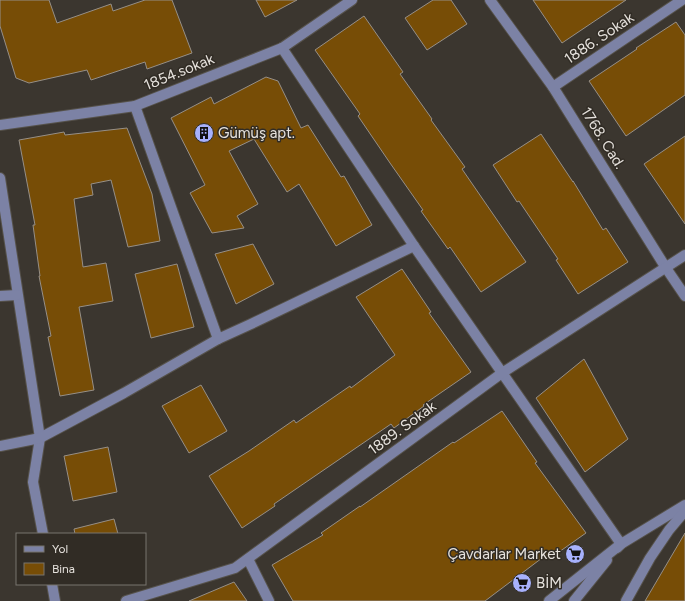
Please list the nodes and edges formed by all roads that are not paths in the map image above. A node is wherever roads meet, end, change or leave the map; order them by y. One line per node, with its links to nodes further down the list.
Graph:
1 (352, 0): 4 (street, 1854.sokak)
2 (490, 0): 5 (street, 1768. Cad.)
3 (682, 0): 5 (street, 1886. Sokak)
4 (282, 48): 6 (street, 1854.sokak); 9 (street)
5 (553, 87): 11 (street, 1768. Cad.)
6 (135, 106): 7 (street, 1854.sokak); 15 (street)
7 (0, 125)
8 (0, 178): 12 (street)
9 (414, 246): 15 (street); 16 (street)
10 (685, 255): 11 (street, 1889. Sokak)
11 (666, 268): 14 (street, 1768. Cad.); 16 (street, 1889. Sokak)
12 (17, 295): 13 (street); 17 (street)
13 (0, 296)
14 (685, 296)
15 (218, 339): 17 (street)
16 (502, 373): 22 (street); 23 (street, 1889. Sokak)
17 (40, 438): 18 (street); 21 (street)
18 (0, 446)
19 (685, 506): 22 (street)
20 (685, 511): 30 (street)
21 (43, 533)
22 (621, 544): 28 (street); 29 (street)
23 (248, 559): 26 (street, 1889. Sokak); 27 (street)
24 (52, 585): 25 (street)
25 (55, 601)
26 (126, 601)
27 (268, 601)
28 (550, 601)
29 (574, 601)
30 (626, 601)

